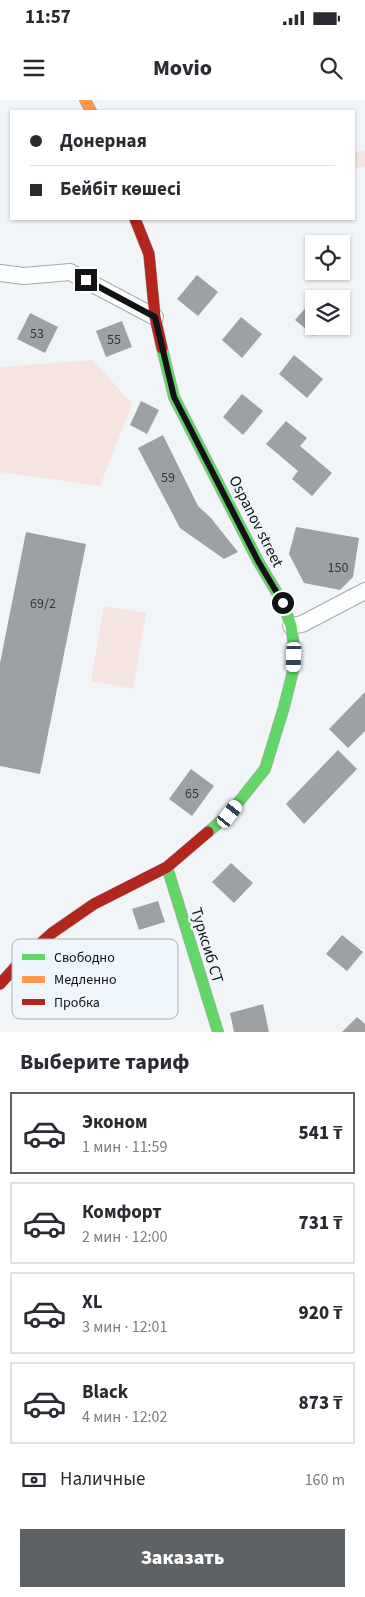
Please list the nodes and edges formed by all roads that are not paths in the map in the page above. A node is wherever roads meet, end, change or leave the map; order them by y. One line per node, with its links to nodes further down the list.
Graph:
1 (135, 220): 3 (street, Ospanov street)
2 (0, 273): 3 (street)
3 (155, 317): 5 (street, Ospanov street)
4 (365, 591): 5 (street)
5 (291, 626): 6 (street, Ospanov street)
6 (167, 867): 7 (street, Ospanov street); 10 (street, Турксиб СТ)
7 (45, 939)
8 (12, 971): 9 (street, Ospanov street)
9 (0, 984)
10 (218, 1032)

